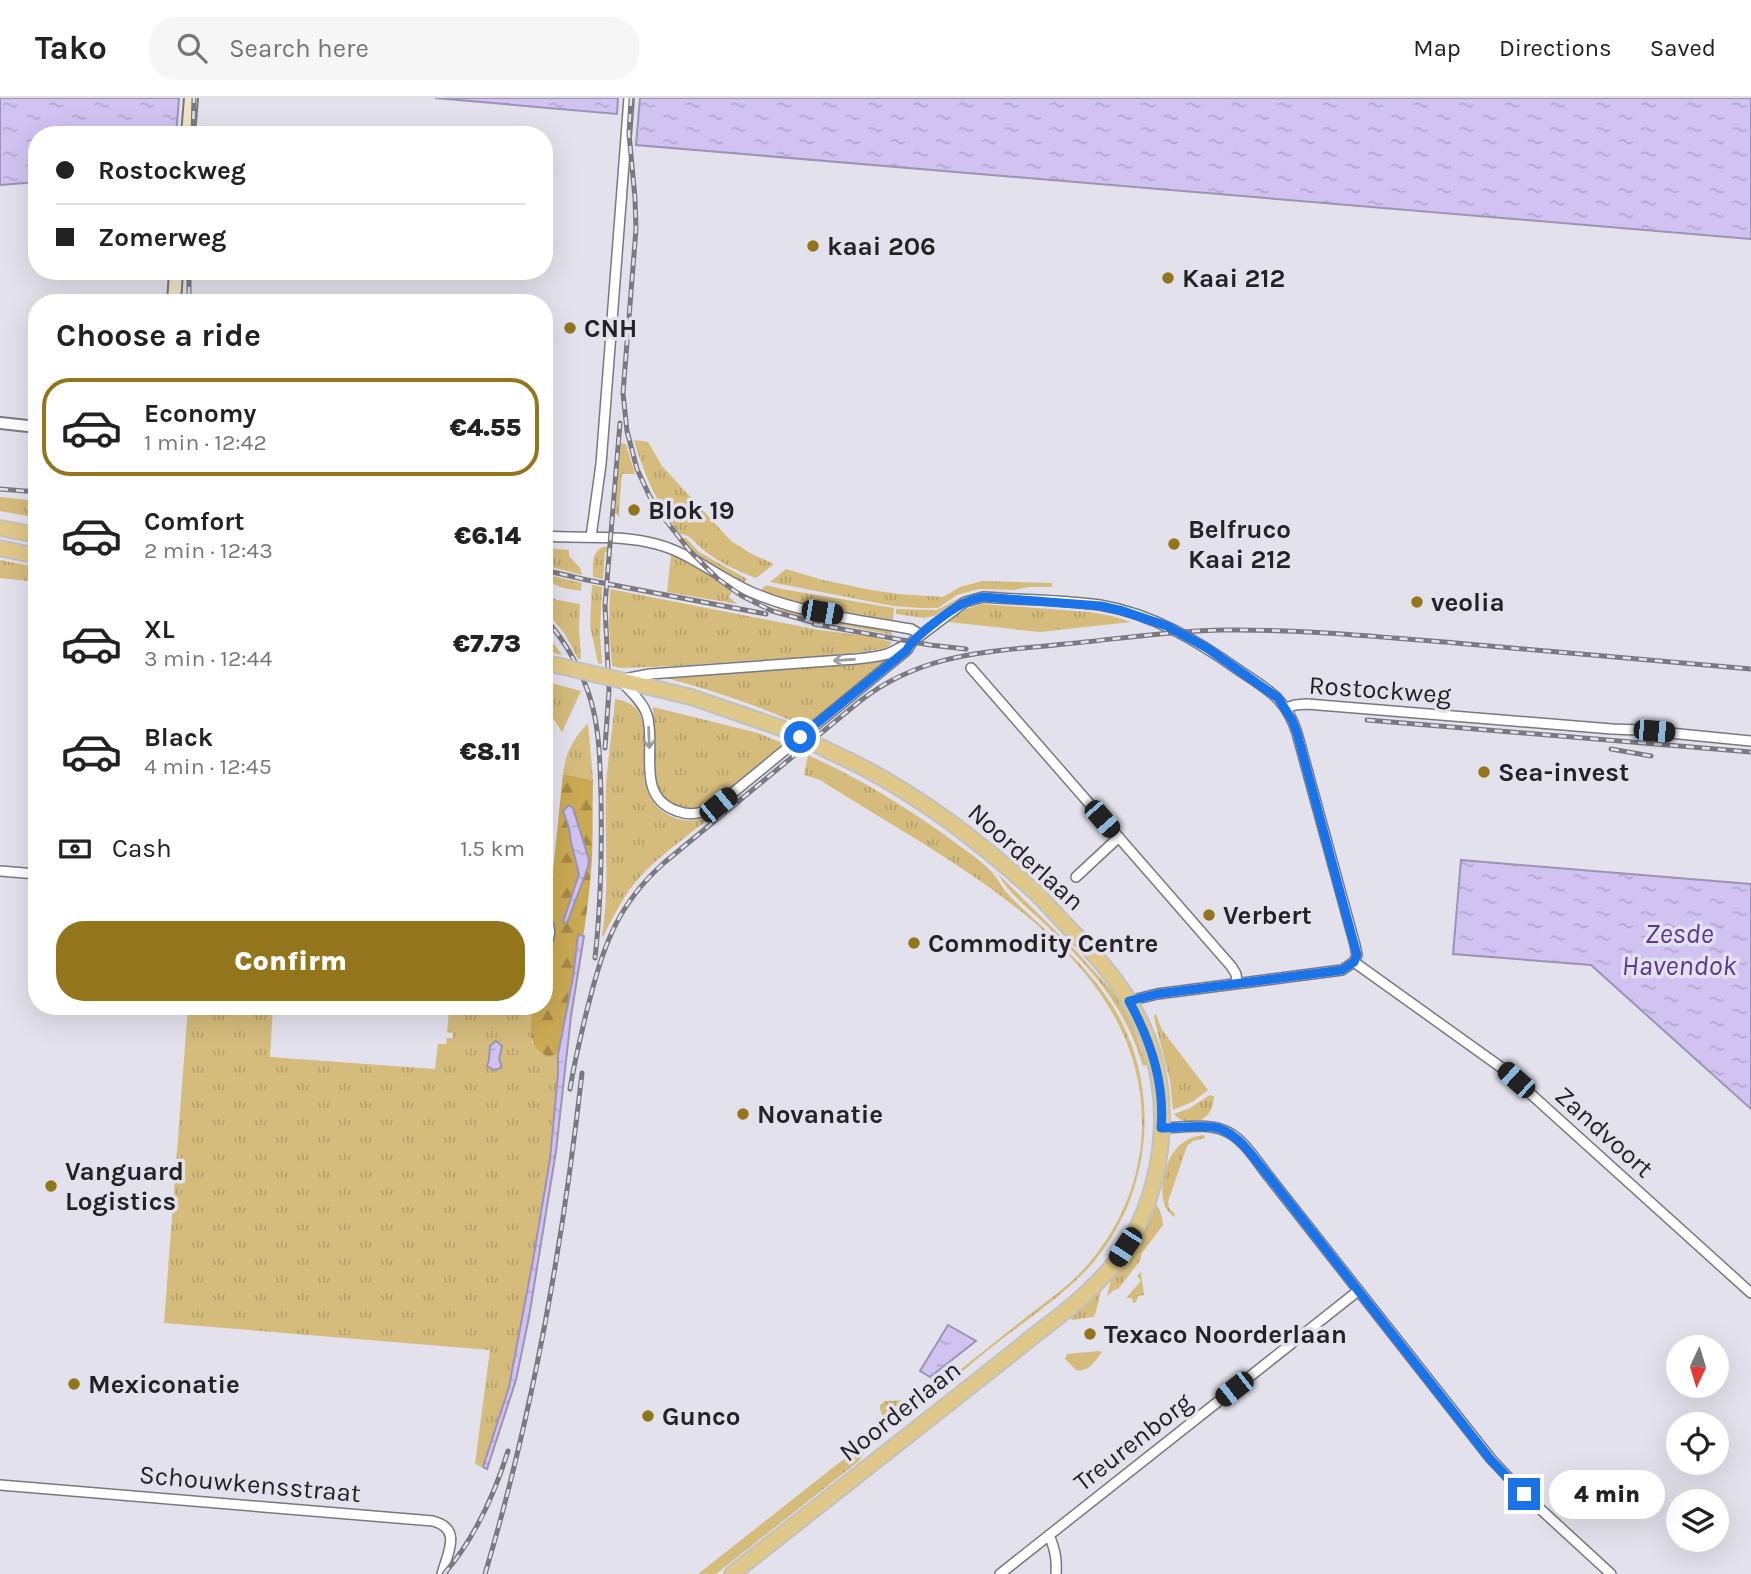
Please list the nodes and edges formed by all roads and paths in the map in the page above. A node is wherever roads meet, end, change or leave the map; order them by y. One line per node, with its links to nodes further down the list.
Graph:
1 (191, 98): 3 (main road)
2 (629, 98): 9 (street)
3 (189, 126)
4 (0, 423): 5 (street)
5 (28, 426)
6 (0, 528): 7 (main road)
7 (28, 533)
8 (553, 536): 9 (street)
9 (591, 537): 12 (street)
10 (0, 548): 11 (main road)
11 (28, 554)
12 (921, 635): 13 (street, Rostockweg); 17 (street, Rostockweg)
13 (909, 644): 16 (street, Noorderlaan, one-way to 16); 16 (street, Rostockweg, one-way to 13)
14 (553, 664): 16 (main road, Noorderlaan, bridge)
15 (971, 668): 19 (street)
16 (620, 680): 25 (main road, Noorderlaan, bridge)
17 (1286, 708): 18 (street, Rostockweg); 23 (street)
18 (1751, 741)
19 (1119, 837): 22 (street); 24 (street)
20 (0, 871): 21 (street)
21 (28, 873)
22 (1076, 877)
23 (1354, 962): 24 (street); 28 (street, Zandvoort)
24 (1237, 983): 25 (street)
25 (1129, 1001): 26 (main road, Noorderlaan)
26 (1161, 1128): 27 (street); 32 (main road, Noorderlaan)
27 (1358, 1291): 30 (street, Treurenborg); 35 (street)
28 (1751, 1293)
29 (0, 1485): 31 (street, Schouwkensstraat)
30 (1049, 1535): 33 (street, Treurenborg); 34 (street)
31 (442, 1574)
32 (732, 1574)
33 (1000, 1574)
34 (1056, 1574)
35 (1611, 1574)

